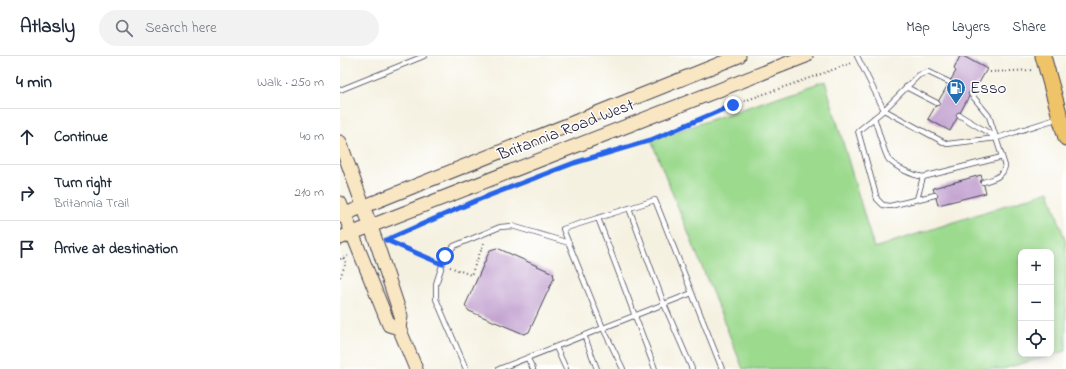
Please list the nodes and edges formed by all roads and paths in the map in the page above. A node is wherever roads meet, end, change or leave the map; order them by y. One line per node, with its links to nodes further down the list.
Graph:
1 (424, 56): 9 (lane)
2 (739, 56): 25 (main road, Britannia Road West)
3 (806, 56): 25 (main road, Britannia Road West)
4 (858, 58): 12 (lane); 32 (path)
5 (1045, 63): 6 (path); 15 (main road)
6 (990, 72)
7 (949, 82): 8 (lane)
8 (906, 87): 11 (lane); 12 (lane)
9 (340, 90)
10 (971, 94): 16 (lane)
11 (937, 103)
12 (884, 110): 14 (lane); 16 (lane)
13 (959, 115): 16 (lane)
14 (874, 118): 20 (lane); 23 (lane)
15 (1060, 118): 16 (lane); 17 (main road)
16 (996, 138): 19 (lane)
17 (1066, 138)
18 (340, 142): 25 (main road)
19 (1002, 157): 20 (lane); 21 (lane)
20 (923, 177): 23 (lane)
21 (983, 182)
22 (935, 195): 23 (lane)
23 (917, 199)
24 (629, 208): 26 (lane); 34 (lane); 35 (lane)
25 (367, 217): 27 (main road, Britannia Road West); 27 (main road, Britannia Road West); 37 (main road)
26 (598, 218): 29 (lane); 36 (lane)
27 (344, 222): 37 (main road)
28 (481, 235): 29 (lane); 32 (lane); 32 (path)
29 (569, 243): 38 (lane)
30 (348, 256): 31 (path)
31 (341, 259): 33 (path)
32 (442, 264): 43 (lane)
33 (340, 277)
34 (692, 293): 35 (lane); 51 (lane)
35 (664, 304): 36 (lane); 50 (lane)
36 (634, 316): 38 (lane); 49 (lane)
37 (399, 328): 42 (main road)
38 (603, 328): 39 (lane); 48 (lane)
39 (584, 335): 40 (lane); 47 (lane)
40 (556, 347): 41 (lane); 46 (lane)
41 (528, 358): 44 (lane); 45 (lane)
42 (416, 369)
43 (466, 369)
44 (501, 369)
45 (533, 369)
46 (566, 369)
47 (597, 369)
48 (623, 369)
49 (655, 369)
50 (692, 369)
51 (722, 369)

